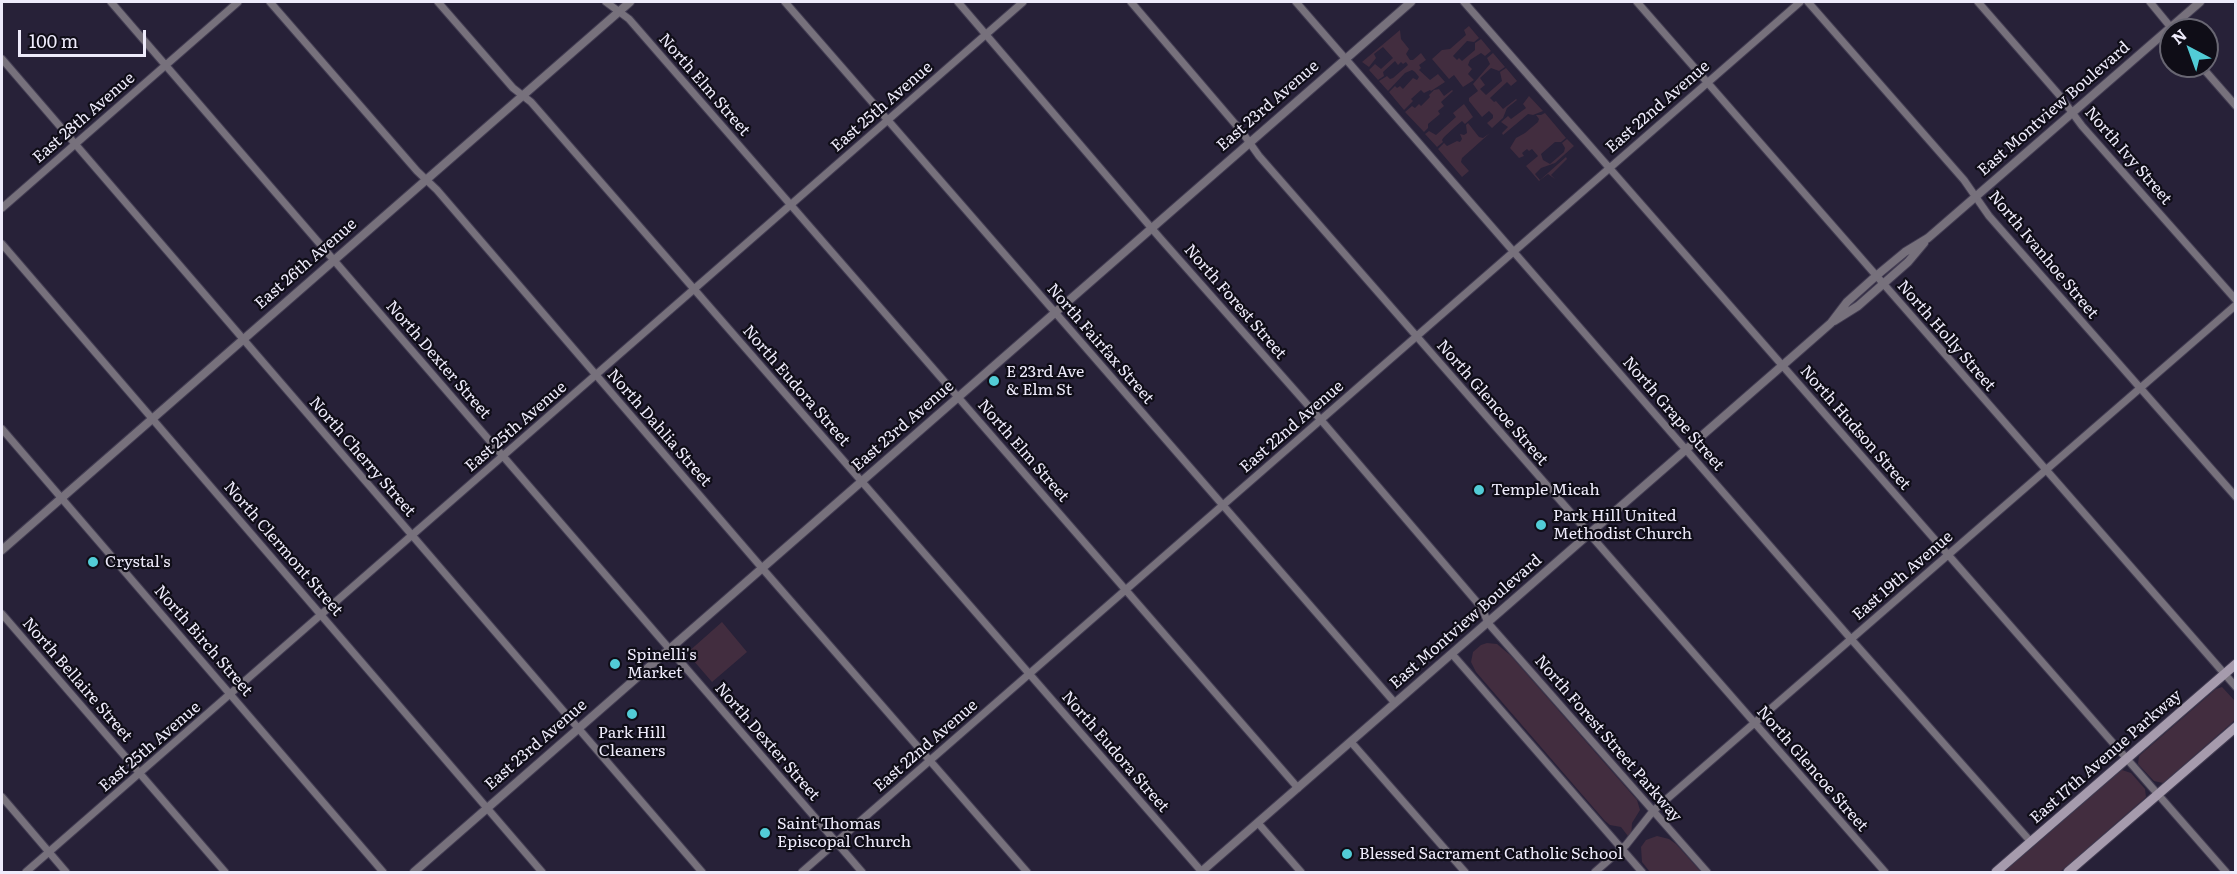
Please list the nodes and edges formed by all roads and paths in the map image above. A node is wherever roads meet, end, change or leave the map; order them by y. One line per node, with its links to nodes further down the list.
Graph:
1 (111, 2): 27 (street, North Dexter Street)
2 (238, 2): 27 (street, East 28th Avenue)
3 (270, 2): 37 (street, North Dahlia Street)
4 (438, 2): 30 (street, North Eudora Street)
5 (606, 2): 20 (street, North Elm Street)
6 (630, 2): 20 (street, East 26th Avenue)
7 (785, 2): 33 (street, North Fairfax Street)
8 (958, 2): 23 (street, North Forest Street)
9 (1023, 2): 23 (street, East 25th Avenue)
10 (1131, 2): 34 (street, North Glencoe Street)
11 (1296, 2): 25 (street, North Grape Street)
12 (1411, 2): 25 (street, East 23rd Avenue)
13 (1464, 2): 36 (street, North Hudson Street)
14 (1637, 2): 29 (street, North Holly Street)
15 (1800, 2): 29 (street, East 22nd Avenue)
16 (1808, 2): 38 (street, North Ivanhoe Street)
17 (1978, 2): 32 (street, North Ivy Street)
18 (2150, 2): 21 (street)
19 (2200, 2): 22 (street, East Montview Boulevard)
20 (619, 11): 30 (street, East 26th Avenue); 39 (street, North Elm Street)
21 (2164, 18)
22 (2183, 18)
23 (986, 34): 33 (street, East 25th Avenue); 41 (street, North Forest Street)
24 (2159, 39): 32 (street, East Montview Boulevard)
25 (1345, 58): 34 (street, East 23rd Avenue); 44 (street, North Grape Street)
26 (2, 59): 35 (street, North Cherry Street)
27 (165, 64): 35 (street, East 28th Avenue); 45 (street, North Dexter Street)
28 (2211, 78): 31 (street)
29 (1707, 82): 36 (street, East 22nd Avenue); 46 (street, North Holly Street)
30 (522, 95): 37 (street, East 26th Avenue); 48 (street, North Eudora Street)
31 (2235, 106)
32 (2073, 112): 38 (street, East Montview Boulevard); 49 (street, North Ivy Street)
33 (889, 119): 39 (street, East 25th Avenue); 51 (street, North Fairfax Street)
34 (1250, 143): 41 (street, East 23rd Avenue); 53 (street, North Glencoe Street)
35 (75, 144): 40 (street, East 28th Avenue); 54 (street, North Cherry Street)
36 (1609, 169): 44 (street, East 22nd Avenue); 55 (street, North Hudson Street)
37 (426, 179): 45 (street, East 26th Avenue); 56 (street, North Dahlia Street)
38 (1975, 197): 42 (street, East Montview Boulevard); 57 (street, North Ivanhoe Street)
39 (790, 205): 48 (street, East 25th Avenue); 58 (street, North Elm Street)
40 (2, 208)
41 (1152, 228): 51 (street, East 23rd Avenue); 60 (street, North Forest Street)
42 (1928, 238): 46 (street, East Montview Boulevard); 47 (street, East Montview Boulevard)
43 (2, 244): 59 (street, North Clermont Street)
44 (1514, 252): 53 (street, East 22nd Avenue); 62 (street, North Grape Street)
45 (333, 260): 54 (street, East 26th Avenue); 63 (street, North Dexter Street)
46 (1876, 276): 47 (street, North Holly Street); 52 (street, East Montview Boulevard)
47 (1883, 284): 52 (street, East Montview Boulevard); 64 (street, North Holly Street)
48 (694, 289): 56 (street, East 25th Avenue); 65 (street, North Eudora Street)
49 (2235, 300)
50 (2235, 305): 57 (street, East 19th Avenue)
51 (1054, 313): 58 (street, East 23rd Avenue); 68 (street, North Fairfax Street)
52 (1831, 323): 55 (street, East Montview Boulevard)
53 (1416, 336): 60 (street, East 22nd Avenue); 69 (street, North Glencoe Street)
54 (243, 339): 59 (street, East 26th Avenue); 70 (street, North Cherry Street)
55 (1783, 365): 62 (street, East Montview Boulevard); 72 (street, North Hudson Street)
56 (596, 375): 63 (street, East 25th Avenue); 73 (street, North Dahlia Street)
57 (2140, 388): 64 (street, East 19th Avenue); 66 (street, North Ivanhoe Street)
58 (958, 398): 65 (street, East 23rd Avenue); 74 (street, North Elm Street)
59 (153, 418): 67 (street, East 26th Avenue); 76 (street, North Clermont Street)
60 (1321, 420): 68 (street, East 22nd Avenue); 77 (street, North Forest Street)
61 (2, 429): 67 (street, North Birch Street)
62 (1686, 450): 69 (street, East Montview Boulevard); 78 (street, North Grape Street)
63 (503, 457): 70 (street, East 25th Avenue); 79 (street, North Dexter Street)
64 (2045, 471): 72 (street, East 19th Avenue); 83 (street, North Holly Street)
65 (861, 482): 73 (street, East 23rd Avenue); 82 (street, North Eudora Street)
66 (2235, 497)
67 (61, 498): 71 (street, East 26th Avenue); 85 (street, North Birch Street)
68 (1223, 505): 74 (street, East 22nd Avenue); 86 (street, North Fairfax Street)
69 (1589, 535): 77 (street, East Montview Boulevard); 87 (street, North Glencoe Street)
70 (413, 536): 76 (street, East 25th Avenue); 89 (street, North Cherry Street)
71 (2, 550)
72 (1948, 554): 78 (street, East 19th Avenue); 91 (street, North Hudson Street)
73 (762, 568): 79 (street, East 23rd Avenue); 92 (street, North Dahlia Street)
74 (1126, 589): 82 (street, East 22nd Avenue); 94 (street, North Elm Street)
75 (2, 614): 93 (street, North Bellaire Street)
76 (322, 615): 85 (street, East 25th Avenue); 97 (street, North Clermont Street)
77 (1488, 623): 80 (street, East Montview Boulevard); 98 (street, North Forest Street Parkway)
78 (1851, 639): 87 (street, East 19th Avenue); 101 (street, North Grape Street)
79 (669, 649): 89 (street, East 23rd Avenue); 100 (street, North Dexter Street)
80 (1452, 654): 86 (street, East Montview Boulevard); 102 (street)
81 (2235, 664): 83 (main road, East 17th Avenue Parkway)
82 (1029, 674): 92 (street, East 22nd Avenue); 104 (street, North Eudora Street)
83 (2224, 674): 84 (street, North Holly Street); 91 (main road, East 17th Avenue Parkway)
84 (2235, 687)
85 (231, 694): 93 (street, East 25th Avenue); 108 (street, North Birch Street)
86 (1395, 703): 90 (street, East Montview Boulevard)
87 (1754, 723): 98 (street, East 19th Avenue); 120 (street, North Glencoe Street)
88 (2235, 727): 95 (main road)
89 (579, 729): 97 (street, East 23rd Avenue); 111 (street, North Cherry Street)
90 (1351, 742): 94 (street, East Montview Boulevard); 116 (street)
91 (2127, 758): 95 (street, North Hudson Street); 101 (main road, East 17th Avenue Parkway)
92 (930, 761): 100 (street, East 22nd Avenue); 114 (street, North Dahlia Street)
93 (140, 773): 103 (street, East 25th Avenue); 107 (street, North Bellaire Street)
94 (1298, 788): 99 (street, East Montview Boulevard)
95 (2158, 794): 122 (main road); 123 (street, North Hudson Street)
96 (2, 797): 103 (street)
97 (487, 808): 109 (street, East 23rd Avenue); 110 (street, North Clermont Street)
98 (1653, 811): 102 (street, East 19th Avenue); 119 (street, North Forest Street Parkway)
99 (1258, 824): 104 (street, East Montview Boulevard); 115 (street)
100 (836, 842): 112 (street, East 22nd Avenue); 113 (street, North Dexter Street)
101 (2031, 842): 121 (main road, East 17th Avenue Parkway)
102 (1622, 849): 117 (street, East 19th Avenue); 118 (street)
103 (49, 853): 105 (street, East 25th Avenue); 106 (street)
104 (1202, 872)
105 (26, 873)
106 (66, 873)
107 (225, 873)
108 (383, 873)
109 (414, 873)
110 (542, 873)
111 (702, 873)
112 (802, 873)
113 (862, 873)
114 (1027, 873)
115 (1301, 873)
116 (1465, 873)
117 (1595, 873)
118 (1642, 873)
119 (1707, 873)
120 (1885, 873)
121 (1996, 873)
122 (2068, 873)
123 (2226, 873)

